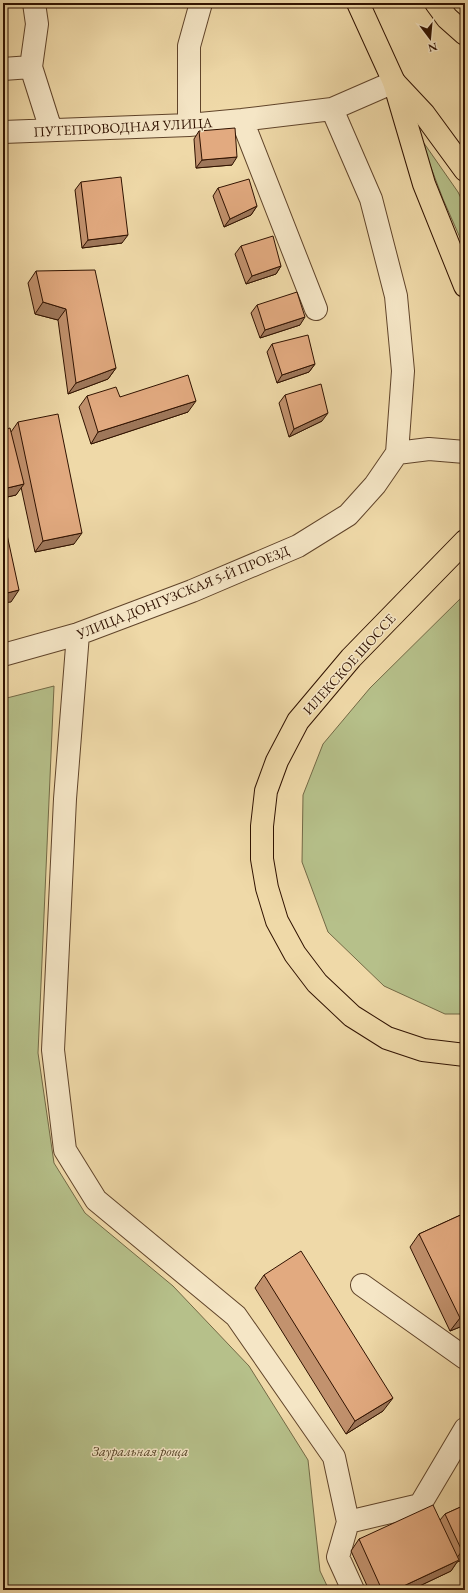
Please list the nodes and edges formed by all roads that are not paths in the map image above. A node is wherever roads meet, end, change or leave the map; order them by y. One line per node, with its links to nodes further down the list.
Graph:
1 (34, 3): 6 (street)
2 (201, 3): 11 (street)
3 (358, 3): 8 (main road)
4 (436, 3): 5 (main road)
5 (465, 34)
6 (31, 67): 7 (street); 12 (street)
7 (3, 69)
8 (394, 82): 9 (street, ПУТЕПРОВОДНАЯ УЛИЦА); 14 (main road); 15 (main road)
9 (332, 110): 10 (street, ПУТЕПРОВОДНАЯ УЛИЦА); 18 (street)
10 (242, 120): 11 (street, ПУТЕПРОВОДНАЯ УЛИЦА); 16 (street)
11 (189, 125): 12 (street, ПУТЕПРОВОДНАЯ УЛИЦА)
12 (51, 130): 13 (street, ПУТЕПРОВОДНАЯ УЛИЦА)
13 (3, 132)
14 (465, 170)
15 (465, 286)
16 (316, 309)
17 (465, 452): 18 (street)
18 (397, 453): 20 (street, УЛИЦА ДОНГУЗСКАЯ 5-Й ПРОЕЗД)
19 (465, 541): 22 (main road, ИЛЕКСКОЕ ШОССЕ)
20 (78, 634): 21 (street, УЛИЦА ДОНГУЗСКАЯ 5-Й ПРОЕЗД); 26 (street)
21 (3, 655)
22 (465, 1055)
23 (362, 1285): 24 (street)
24 (465, 1358)
25 (465, 1429): 26 (street)
26 (348, 1522): 27 (street)
27 (353, 1590)

